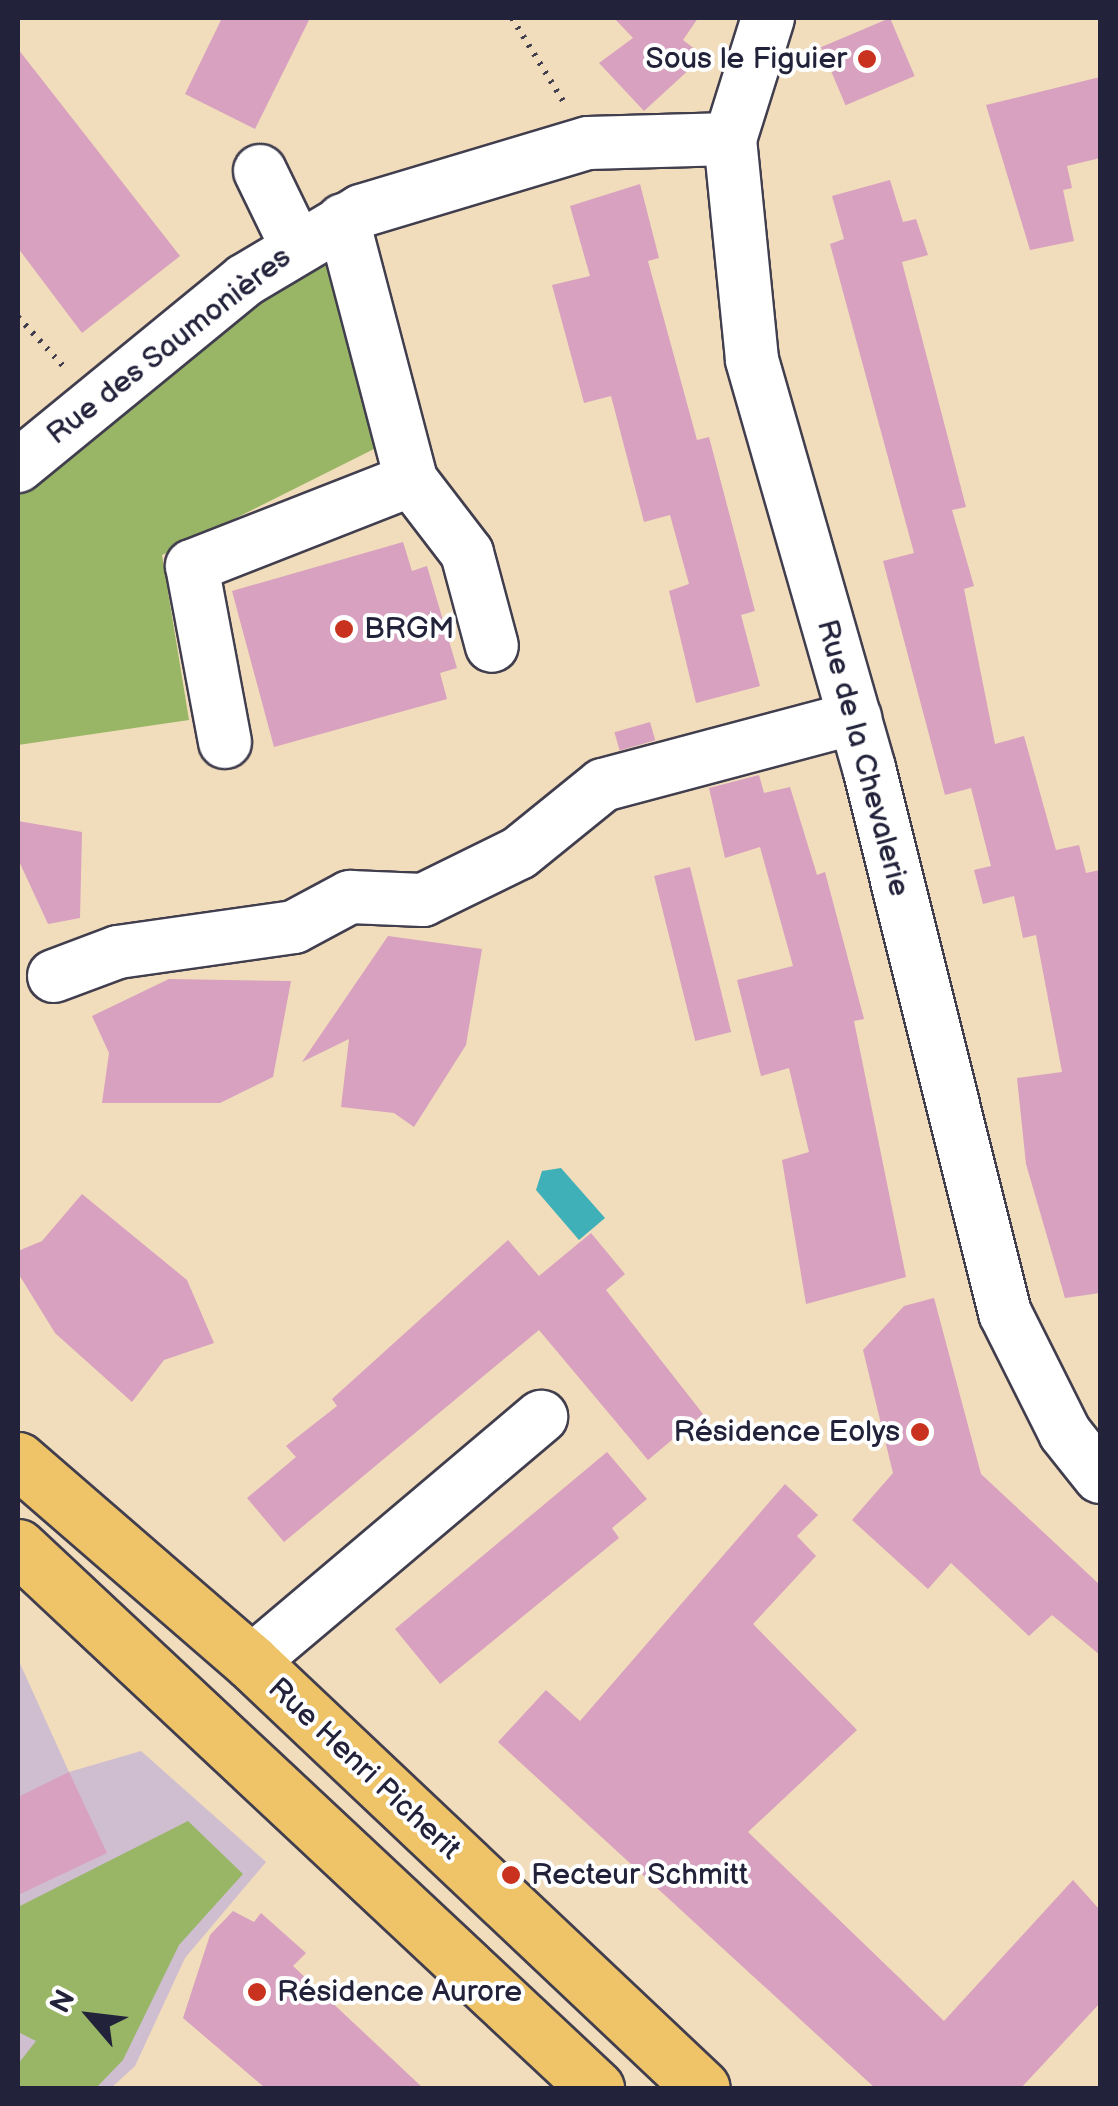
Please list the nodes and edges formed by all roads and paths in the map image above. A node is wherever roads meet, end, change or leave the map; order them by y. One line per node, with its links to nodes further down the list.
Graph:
1 (512, 18): 3 (path)
2 (768, 18): 4 (street, Rue de la Chevalerie)
3 (569, 112)
4 (730, 139): 6 (street, Rue des Saumonières); 13 (street, Rue de la Chevalerie)
5 (260, 171): 7 (street)
6 (343, 220): 7 (street, Rue des Saumonières); 11 (street)
7 (296, 245): 9 (street, Rue des Saumonières)
8 (18, 317): 9 (path)
9 (90, 406): 10 (street, Rue des Saumonières)
10 (18, 466)
11 (411, 480): 12 (street); 14 (street)
12 (492, 646)
13 (854, 718): 15 (street); 18 (street, Rue de la Chevalerie)
14 (225, 742)
15 (54, 976)
16 (541, 1416): 20 (street)
17 (18, 1460): 20 (main road, Rue Henri Picherit)
18 (1100, 1477)
19 (18, 1548): 21 (main road)
20 (251, 1662): 22 (main road, Rue Henri Picherit)
21 (596, 2088)
22 (702, 2088)

